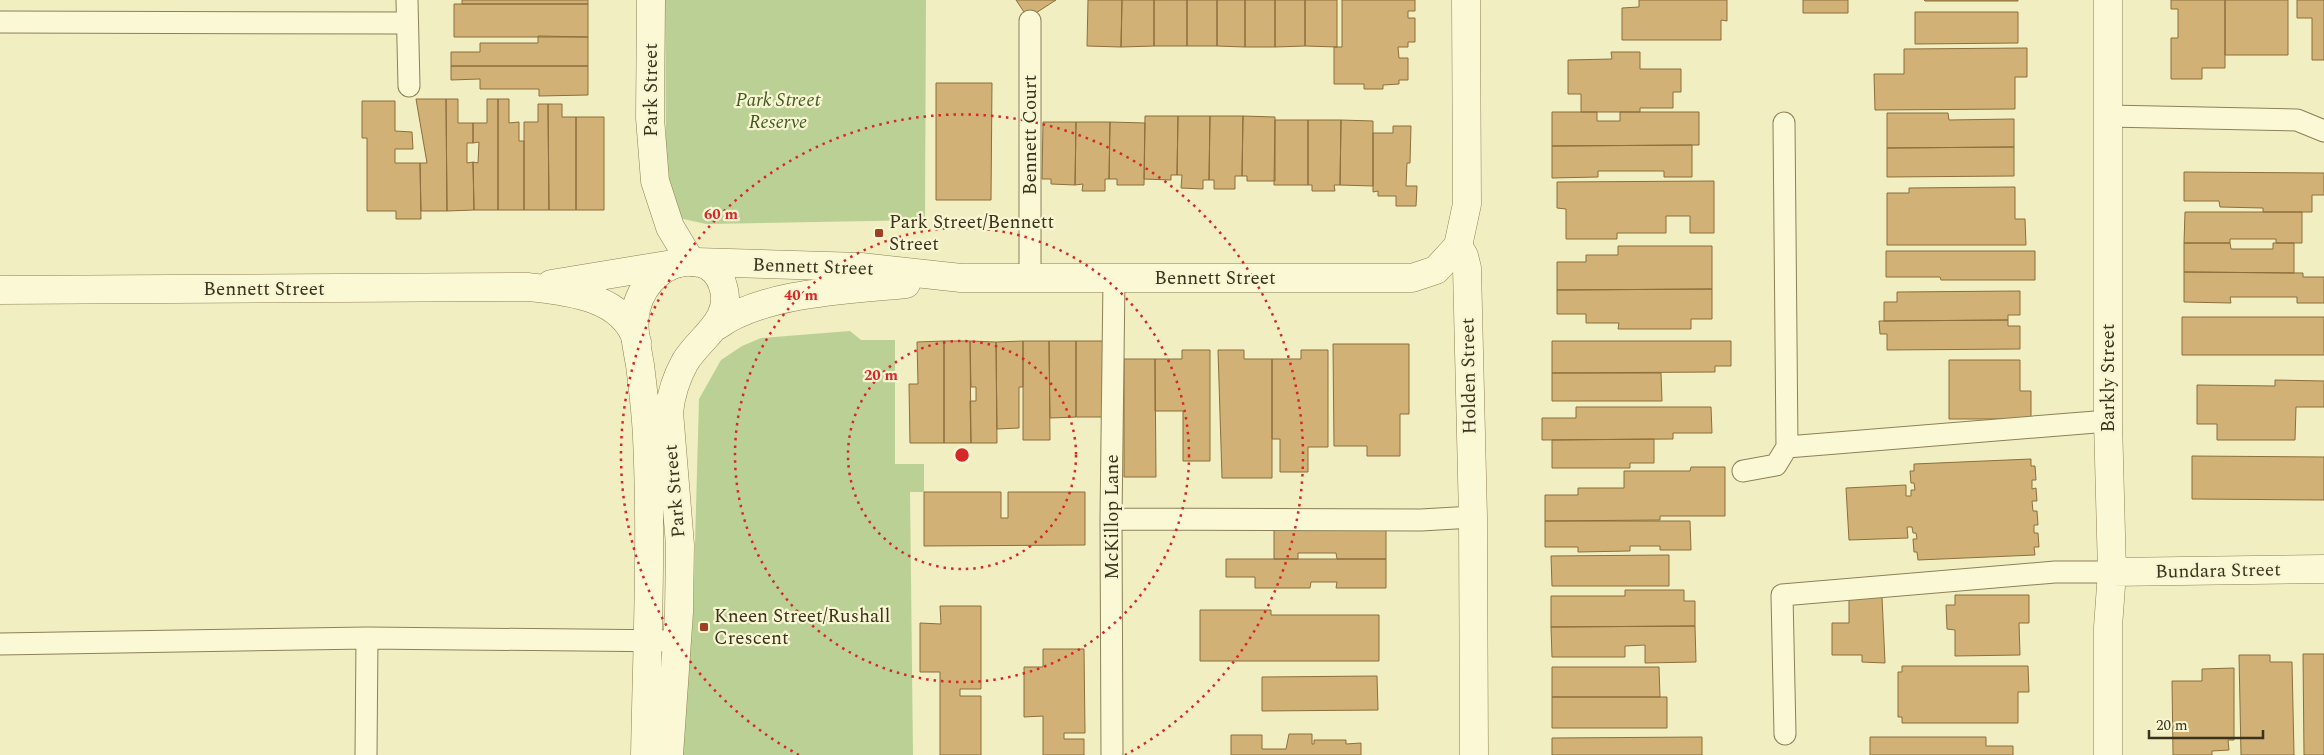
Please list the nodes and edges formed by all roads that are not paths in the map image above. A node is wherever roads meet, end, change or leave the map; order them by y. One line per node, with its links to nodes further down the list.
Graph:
1 (407, 0): 7 (lane)
2 (651, 0): 13 (street, Park Street)
3 (1466, 0): 12 (street)
4 (2108, 0): 9 (street, Barkly Street)
5 (1030, 21): 15 (lane, Bennett Court)
6 (0, 22): 7 (lane)
7 (406, 23): 8 (lane)
8 (409, 86)
9 (2108, 116): 11 (lane); 21 (street, Barkly Street)
10 (1784, 123): 22 (lane)
11 (2324, 132)
12 (1458, 246): 16 (street, Bennett Street); 24 (street, Holden Street)
13 (689, 263): 14 (street, Bennett Street); 17 (street, Bennett Street); 19 (street, Park Street); 20 (street, Park Street)
14 (961, 278): 15 (street, Bennett Street); 19 (street, Bennett Street)
15 (1030, 278): 16 (street, Bennett Street)
16 (1114, 279): 25 (lane, McKillop Lane)
17 (528, 287): 18 (street, Bennett Street); 20 (street, Bennett Street)
18 (0, 290)
19 (717, 326): 30 (street, Park Street)
20 (636, 342): 29 (street, Park Street)
21 (2108, 421): 22 (lane); 27 (street, Barkly Street)
22 (1787, 447): 23 (lane)
23 (1743, 471)
24 (1473, 517): 25 (lane); 37 (street, Holden Street)
25 (1111, 519): 36 (lane, McKillop Lane)
26 (2324, 568): 27 (street, Bundara Street)
27 (2112, 572): 32 (lane); 38 (street, Barkly Street)
28 (367, 638): 29 (lane); 31 (lane); 33 (lane)
29 (646, 641): 30 (lane); 34 (street, Park Street)
30 (677, 641): 35 (street, Park Street)
31 (0, 644)
32 (1785, 734)
33 (366, 755)
34 (646, 755)
35 (669, 755)
36 (1112, 755)
37 (1474, 755)
38 (2108, 755)

